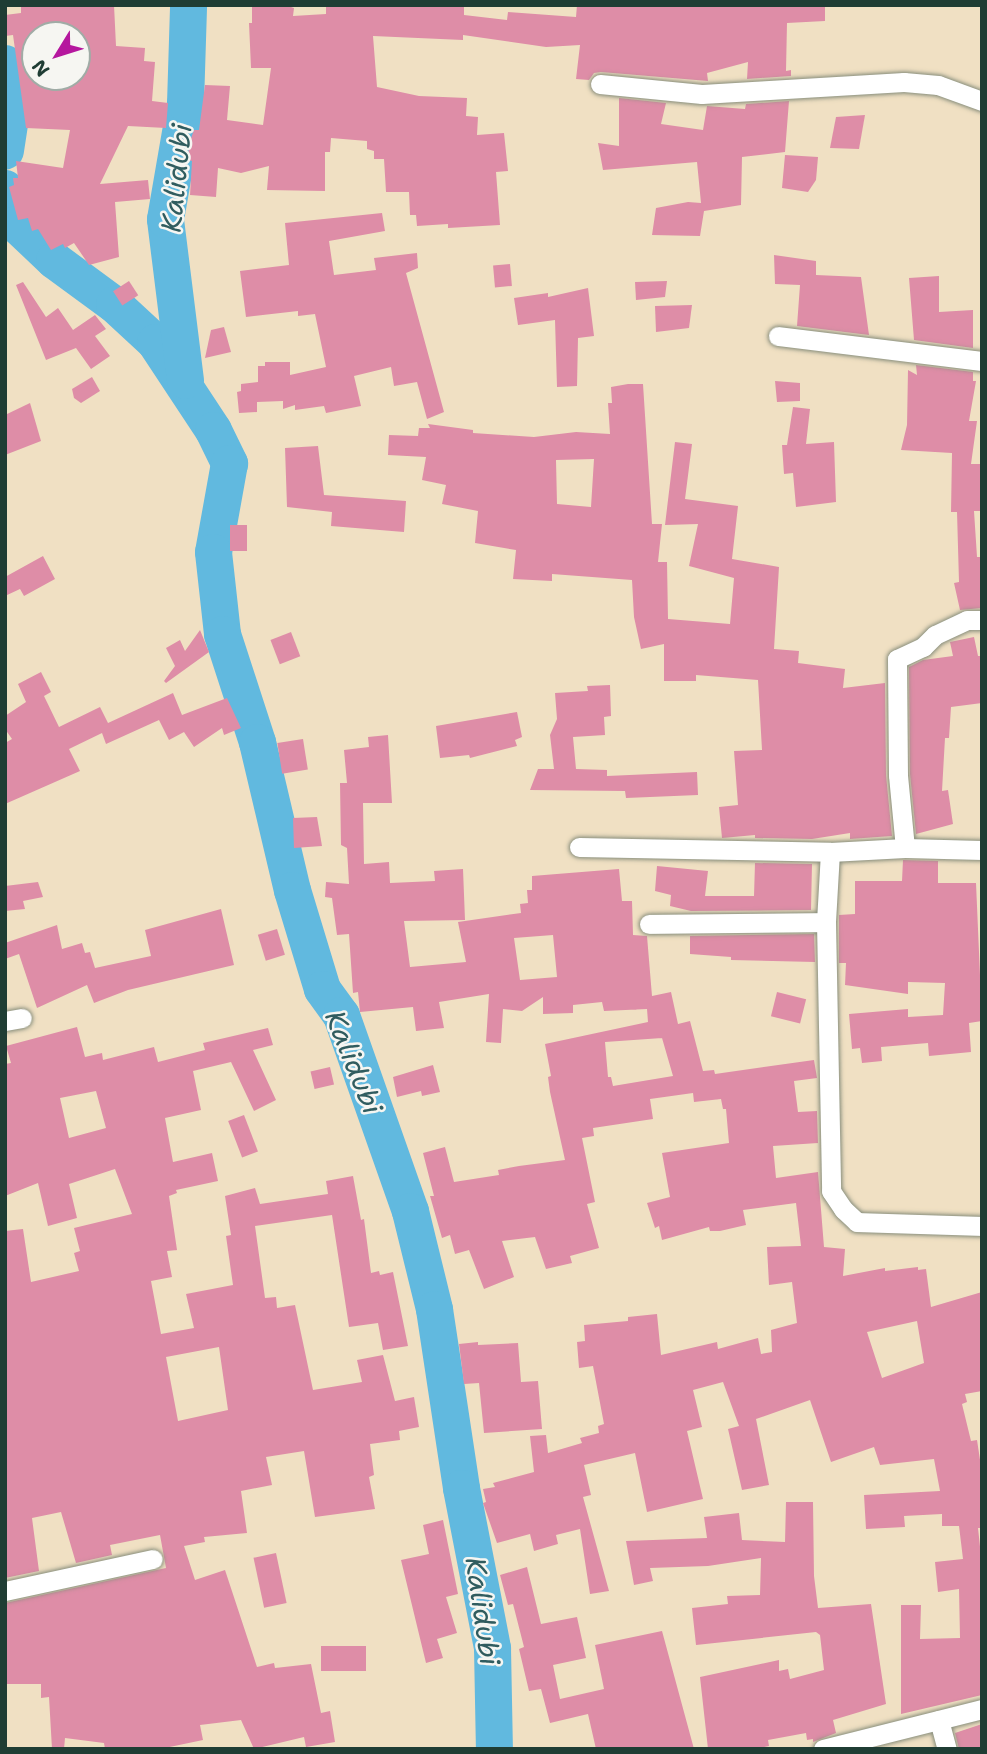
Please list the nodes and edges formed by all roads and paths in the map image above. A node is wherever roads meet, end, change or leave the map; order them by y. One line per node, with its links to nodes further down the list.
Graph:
1 (600, 84): 2 (street)
2 (982, 101)
3 (778, 336): 4 (street)
4 (982, 361)
5 (982, 620): 7 (street)
6 (579, 847): 9 (street)
7 (905, 848): 8 (street); 9 (street)
8 (982, 850)
9 (830, 852): 10 (street)
10 (826, 922): 11 (street); 12 (street)
11 (649, 924)
12 (982, 1226)
13 (153, 1559): 14 (street)
14 (5, 1591)
15 (982, 1709): 16 (street)
16 (939, 1720): 17 (street); 18 (street)
17 (823, 1749)
18 (947, 1749)

